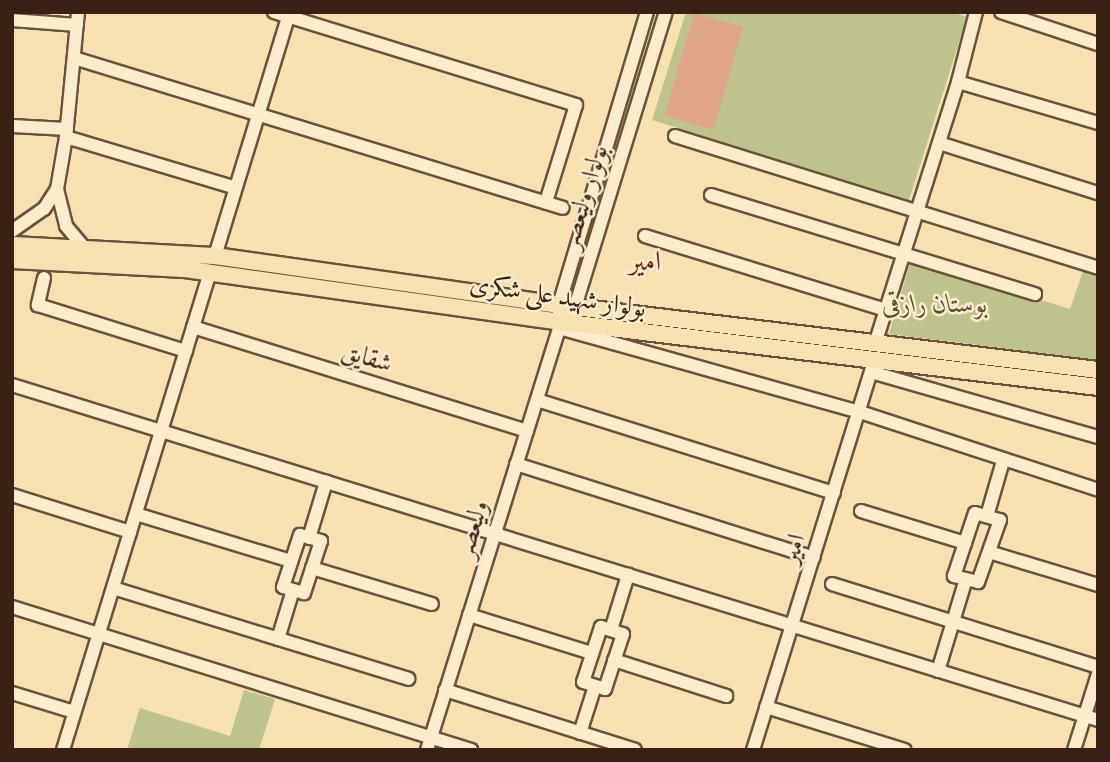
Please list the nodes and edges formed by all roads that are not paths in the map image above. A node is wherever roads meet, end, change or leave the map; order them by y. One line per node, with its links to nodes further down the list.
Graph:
1 (274, 12): 6 (street)
2 (647, 12): 37 (street, بولوار ولیعصر)
3 (666, 12): 37 (street, بولوار ولیعصر)
4 (976, 12): 11 (street)
5 (1001, 12): 9 (street)
6 (288, 17): 12 (street); 22 (street)
7 (77, 19): 8 (street); 10 (street)
8 (12, 20)
9 (1098, 44)
10 (74, 58): 12 (street); 15 (street)
11 (958, 82): 13 (street); 17 (street)
12 (259, 113): 18 (street); 22 (street)
13 (1098, 123)
14 (12, 126): 15 (street)
15 (66, 133): 18 (street); 19 (street)
16 (675, 136): 24 (street)
17 (939, 143): 20 (street); 24 (street)
18 (236, 188): 30 (street)
19 (57, 189): 25 (street); 28 (street)
20 (1098, 194)
21 (711, 195): 29 (street)
22 (546, 202): 23 (street)
23 (563, 208)
24 (917, 210): 29 (street); 32 (street)
25 (12, 231)
26 (645, 236): 38 (street)
27 (12, 246): 28 (main road, بولوار شهید علی شکری)
28 (85, 249): 30 (main road, بولوار شهید علی شکری)
29 (904, 253): 35 (street); 38 (street)
30 (215, 256): 36 (main road, بولوار شهید علی شکری)
31 (12, 260): 33 (main road, بولوار شهید علی شکری)
32 (1098, 268)
33 (210, 273): 39 (main road, بولوار شهید علی شکری); 41 (street)
34 (44, 278): 43 (street)
35 (1035, 294)
36 (491, 295): 37 (main road, بولوار شهید علی شکری); 39 (main road)
37 (567, 306): 40 (street, بولوار ولیعصر); 42 (main road, بولوار شهید علی شکری)
38 (886, 310): 42 (street)
39 (487, 312): 40 (main road, بولوار شهید علی شکری)
40 (560, 325): 45 (main road, بولوار شهید علی شکری); 50 (street, ولیعصر); 51 (street)
41 (193, 327): 43 (street); 53 (street, شقایق)
42 (875, 344): 44 (main road, بولوار شهید علی شکری)
43 (186, 351): 52 (street)
44 (1021, 361): 46 (main road, بولوار شهید علی شکری); 47 (main road)
45 (872, 367): 47 (main road, بولوار شهید علی شکری); 51 (street, امیر); 54 (street)
46 (1098, 370)
47 (1019, 378): 49 (main road, بولوار شهید علی شکری)
48 (12, 385): 52 (street)
49 (1098, 387)
50 (537, 400): 53 (street, ولیعصر); 59 (street)
51 (860, 412): 55 (street); 59 (street, امیر)
52 (161, 431): 57 (street); 62 (street)
53 (527, 431): 56 (street, ولیعصر)
54 (1098, 438)
55 (1003, 461): 58 (street); 63 (street)
56 (516, 464): 65 (street, ولیعصر); 69 (street)
57 (326, 482): 65 (street); 66 (street)
58 (1098, 490)
59 (834, 493): 69 (street, امیر)
60 (12, 495): 64 (street)
61 (861, 511): 67 (street)
62 (136, 514): 64 (street); 70 (street)
63 (987, 516): 67 (street); 68 (street)
64 (130, 532): 76 (street)
65 (494, 534): 72 (street); 80 (street, ولیعصر)
66 (309, 538): 70 (street); 71 (street)
67 (965, 543): 73 (street)
68 (989, 552): 73 (street); 75 (street)
69 (814, 558): 82 (street, امیر)
70 (291, 561): 77 (street)
71 (312, 568): 77 (street); 78 (street)
72 (628, 575): 82 (street); 83 (street)
73 (966, 579): 81 (street)
74 (832, 584): 81 (street)
75 (1098, 585)
76 (113, 588): 84 (street); 85 (street)
77 (293, 590): 85 (street)
78 (432, 604)
79 (12, 607): 84 (street)
80 (469, 615): 86 (street); 93 (street, ولیعصر)
81 (953, 622): 88 (street); 89 (street)
82 (793, 626): 89 (street); 96 (street, امیر)
83 (611, 630): 86 (street); 87 (street)
84 (99, 634): 97 (street); 101 (street)
85 (278, 639): 91 (street)
86 (592, 653): 92 (street)
87 (614, 660): 92 (street); 95 (street)
88 (1098, 667)
89 (937, 670): 98 (street)
90 (1098, 674): 98 (street)
91 (408, 679)
92 (595, 686): 100 (street)
93 (445, 690): 100 (street); 101 (street, ولیعصر)
94 (12, 693): 97 (street)
95 (726, 696)
96 (766, 707): 105 (street, امیر); 106 (street)
97 (74, 712): 102 (street)
98 (1084, 716): 99 (street); 107 (street)
99 (1098, 720)
100 (580, 733): 104 (street)
101 (429, 744): 103 (street)
102 (63, 750)
103 (471, 750)
104 (635, 750)
105 (753, 750)
106 (905, 750)
107 (1074, 750)

